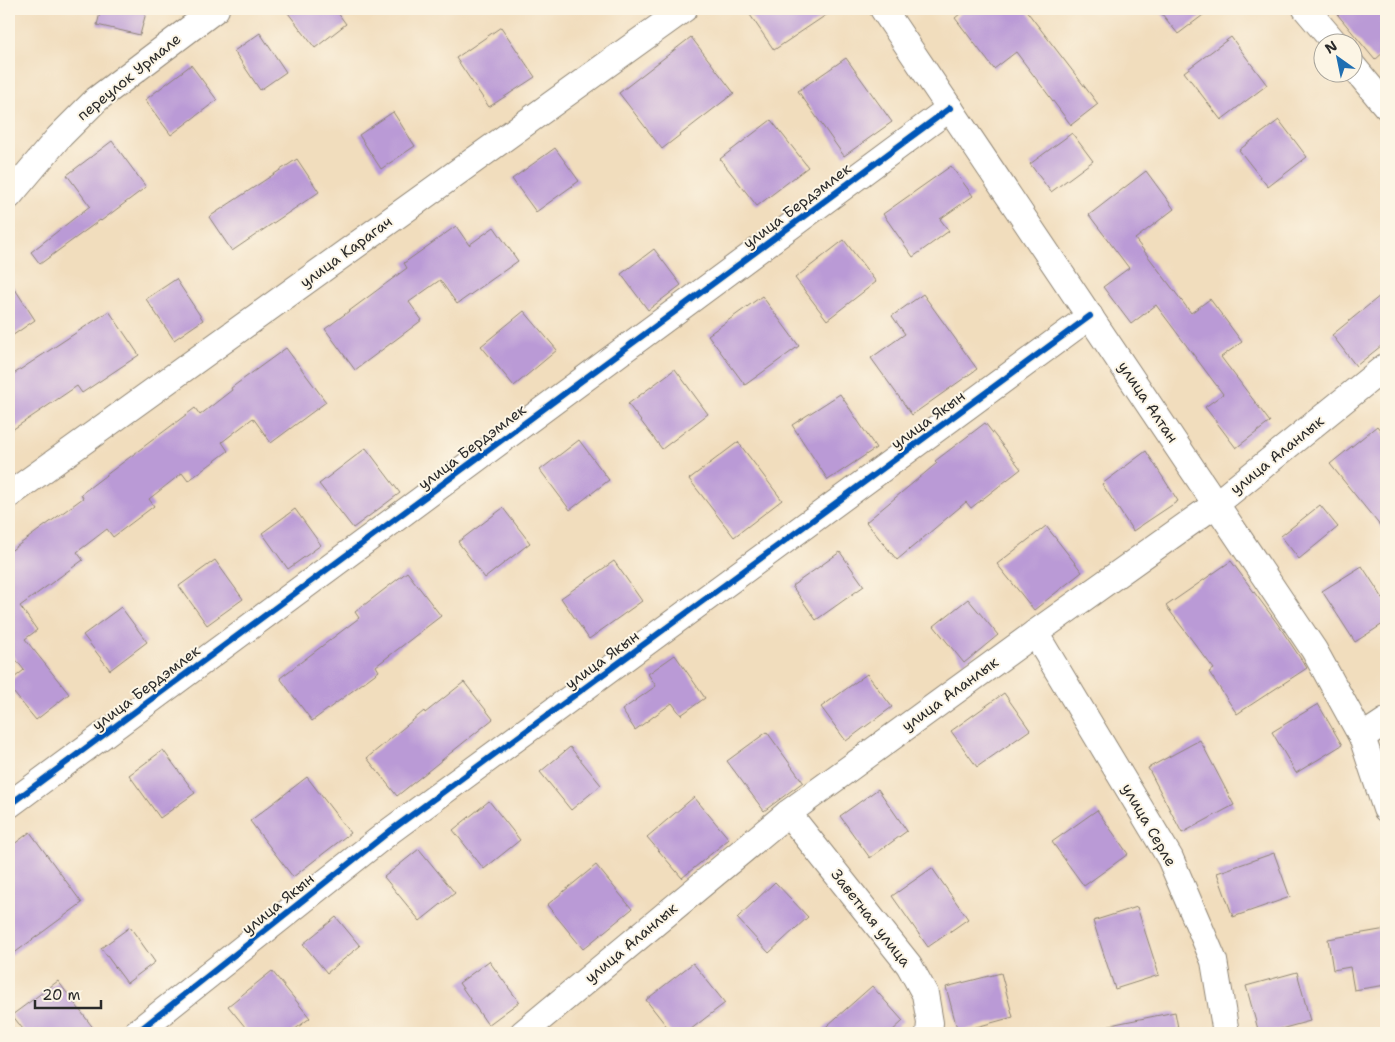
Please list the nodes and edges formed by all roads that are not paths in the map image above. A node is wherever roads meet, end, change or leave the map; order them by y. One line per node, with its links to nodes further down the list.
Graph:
1 (216, 9): 9 (street, переулок Урмале)
2 (684, 9): 12 (street, улица Карагач)
3 (883, 9): 8 (street, улица Алтан)
4 (1306, 9): 5 (street)
5 (1326, 32)
6 (1362, 77): 7 (street)
7 (1386, 106)
8 (950, 108): 10 (street, улица Алтан); 17 (street, улица Бердэмлек)
9 (9, 196)
10 (1090, 316): 13 (street, улица Алтан); 20 (street, улица Якын)
11 (1386, 366): 13 (street, улица Аланлык)
12 (9, 495)
13 (1216, 504): 14 (street, улица Аланлык); 16 (street, улица Алтан)
14 (1035, 633): 19 (street, улица Аланлык); 23 (street, улица Серле)
15 (1386, 721): 16 (street)
16 (1362, 737): 18 (street, улица Алтан)
17 (9, 805)
18 (1386, 809)
19 (788, 813): 21 (street, улица Аланлык); 22 (street, Заветная улица)
20 (136, 1033)
21 (523, 1033)
22 (929, 1033)
23 (1226, 1033)

